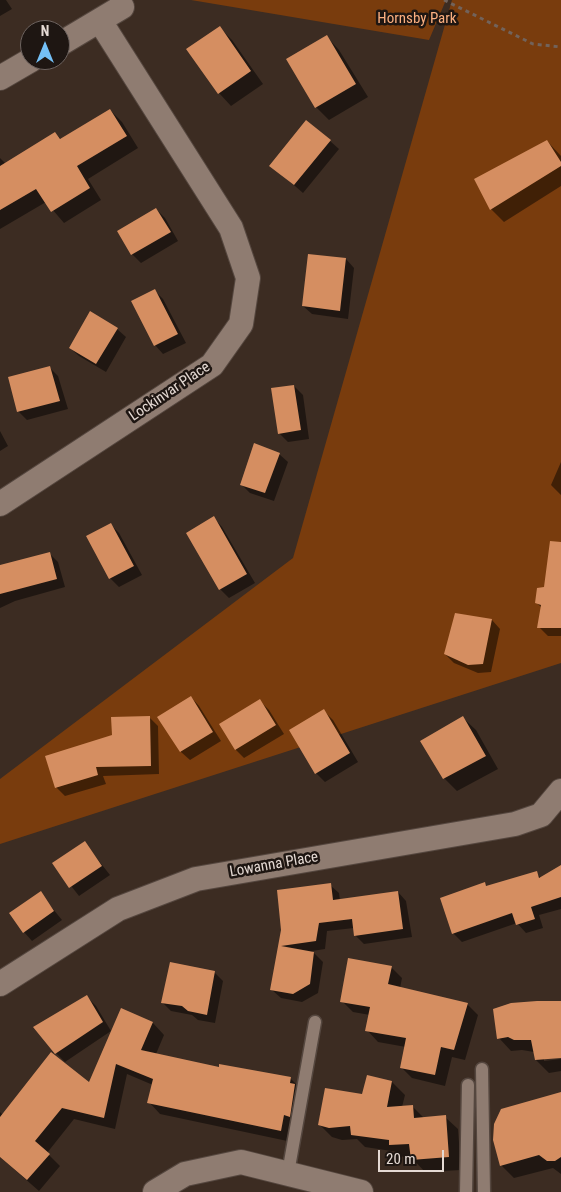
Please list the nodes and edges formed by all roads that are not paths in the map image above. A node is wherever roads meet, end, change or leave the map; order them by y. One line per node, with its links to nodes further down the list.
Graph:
1 (122, 7): 2 (street)
2 (100, 21): 3 (street); 6 (street, Lockinvar Place)
3 (70, 38)
4 (20, 66): 5 (street)
5 (0, 78)
6 (0, 504)
7 (561, 791): 8 (street, Lowanna Place)
8 (0, 984)
9 (315, 1022): 12 (lane)
10 (482, 1068): 16 (lane)
11 (468, 1085): 15 (lane)
12 (288, 1173): 13 (street); 14 (street)
13 (155, 1192)
14 (361, 1192)
15 (466, 1192)
16 (484, 1192)

